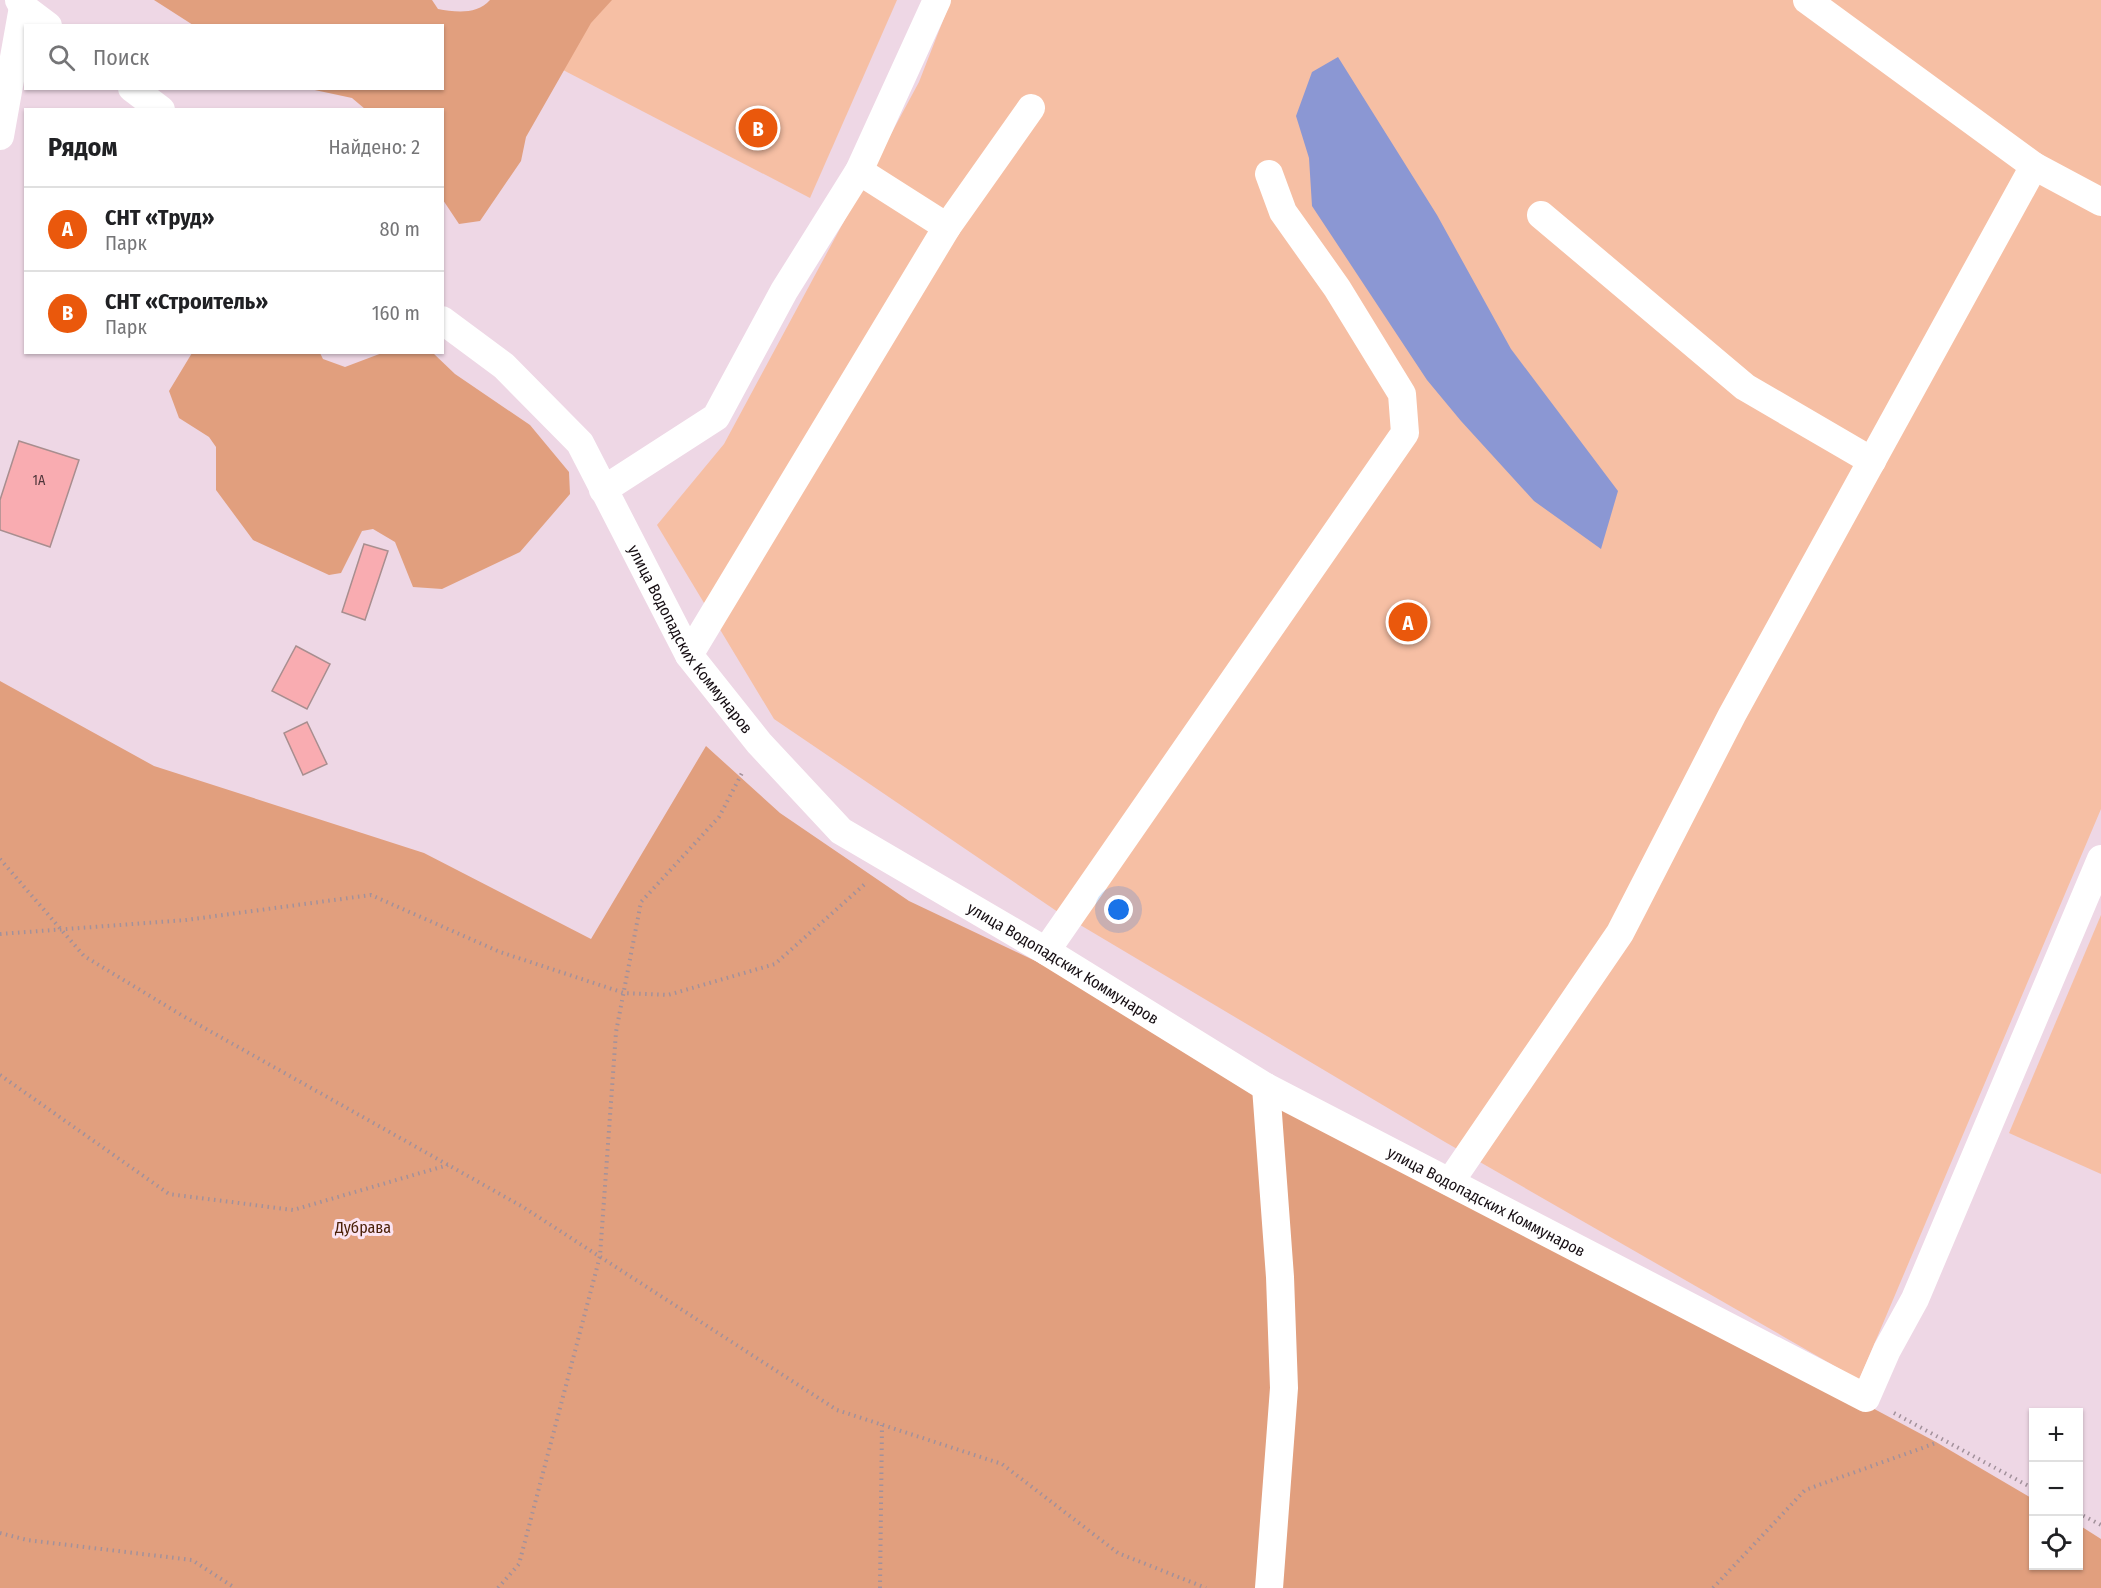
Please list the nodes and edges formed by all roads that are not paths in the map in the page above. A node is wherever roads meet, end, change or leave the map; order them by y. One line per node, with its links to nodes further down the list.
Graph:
1 (937, 0): 10 (street)
2 (1807, 0): 9 (street)
3 (21, 3): 4 (street); 8 (street)
4 (46, 24)
5 (135, 90): 6 (street)
6 (157, 108)
7 (1031, 108): 14 (street)
8 (0, 136)
9 (2034, 166): 12 (street); 16 (street)
10 (859, 171): 14 (street); 17 (street)
11 (1269, 174): 21 (street)
12 (2101, 202)
13 (1541, 215): 16 (street)
14 (947, 227): 18 (street)
15 (444, 321): 17 (street, улица Водопадских Коммунаров)
16 (1872, 461): 23 (street)
17 (603, 490): 18 (street, улица Водопадских Коммунаров)
18 (689, 655): 21 (street, улица Водопадских Коммунаров)
19 (2101, 859): 20 (street)
20 (2093, 901): 23 (street, улица Водопадских Коммунаров)
21 (1046, 951): 22 (street, улица Водопадских Коммунаров)
22 (1266, 1087): 23 (street, улица Водопадских Коммунаров); 24 (street)
23 (1450, 1182)
24 (1269, 1588)

